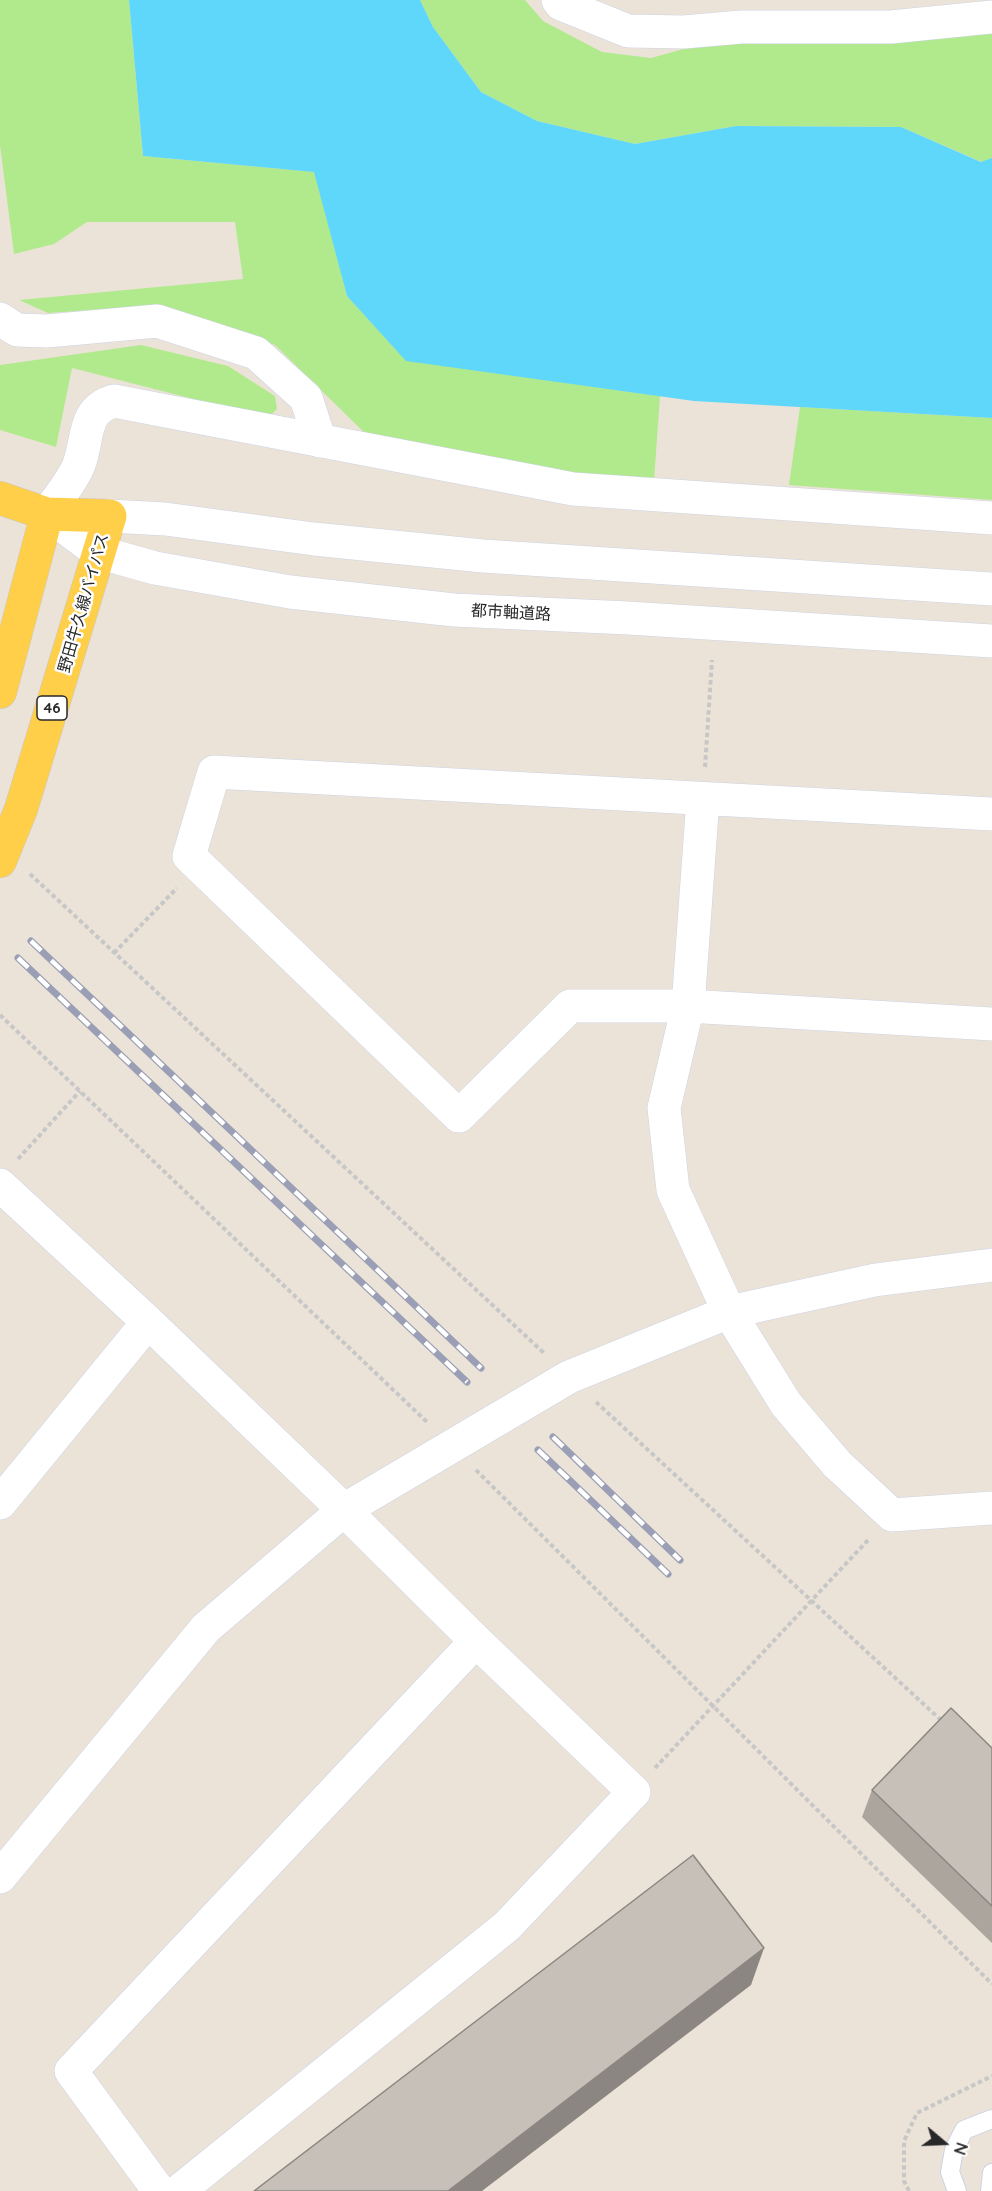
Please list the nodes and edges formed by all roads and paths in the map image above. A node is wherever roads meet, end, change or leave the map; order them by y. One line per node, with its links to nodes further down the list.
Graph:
1 (558, 0): 2 (street)
2 (992, 16)
3 (0, 319): 4 (street)
4 (320, 441): 6 (street); 8 (street)
5 (0, 498): 6 (main road, 都市軸道路)
6 (47, 514): 7 (main road, 都市軸道路); 9 (street, 都市軸道路); 13 (main road)
7 (110, 516): 9 (main road, 野田牛久線バイパス / 46); 10 (street, 都市軸道路)
8 (992, 518)
9 (98, 552): 11 (street, 都市軸道路); 17 (main road, 野田牛久線バイパス / 46)
10 (992, 588)
11 (992, 641)
12 (711, 660): 14 (path)
13 (0, 692)
14 (703, 799): 15 (street); 16 (street); 19 (street)
15 (992, 814)
16 (199, 866): 18 (path); 19 (street)
17 (15, 867): 18 (path)
18 (114, 953): 27 (path)
19 (688, 1006): 21 (street); 25 (street)
20 (0, 1015): 22 (path)
21 (992, 1024)
22 (80, 1091): 23 (path); 28 (path)
23 (8, 1173): 26 (street)
24 (992, 1266): 25 (street)
25 (729, 1312): 27 (street); 32 (street)
26 (148, 1322): 29 (street); 31 (street)
27 (569, 1377): 28 (street); 33 (path)
28 (453, 1446): 31 (street); 35 (path)
29 (0, 1503)
30 (992, 1508): 32 (street)
31 (345, 1510): 34 (street); 38 (street)
32 (892, 1515): 33 (path)
33 (811, 1600): 35 (path); 36 (path)
34 (476, 1641): 37 (street); 43 (street)
35 (713, 1706): 37 (path); 39 (path)
36 (949, 1727)
37 (634, 1792): 44 (street)
38 (0, 1877)
39 (992, 1984)
40 (992, 2076): 45 (path)
41 (992, 2120): 46 (lane)
42 (992, 2173): 47 (lane)
43 (159, 2191)
44 (179, 2191)
45 (909, 2191)
46 (957, 2191)
47 (990, 2191)

